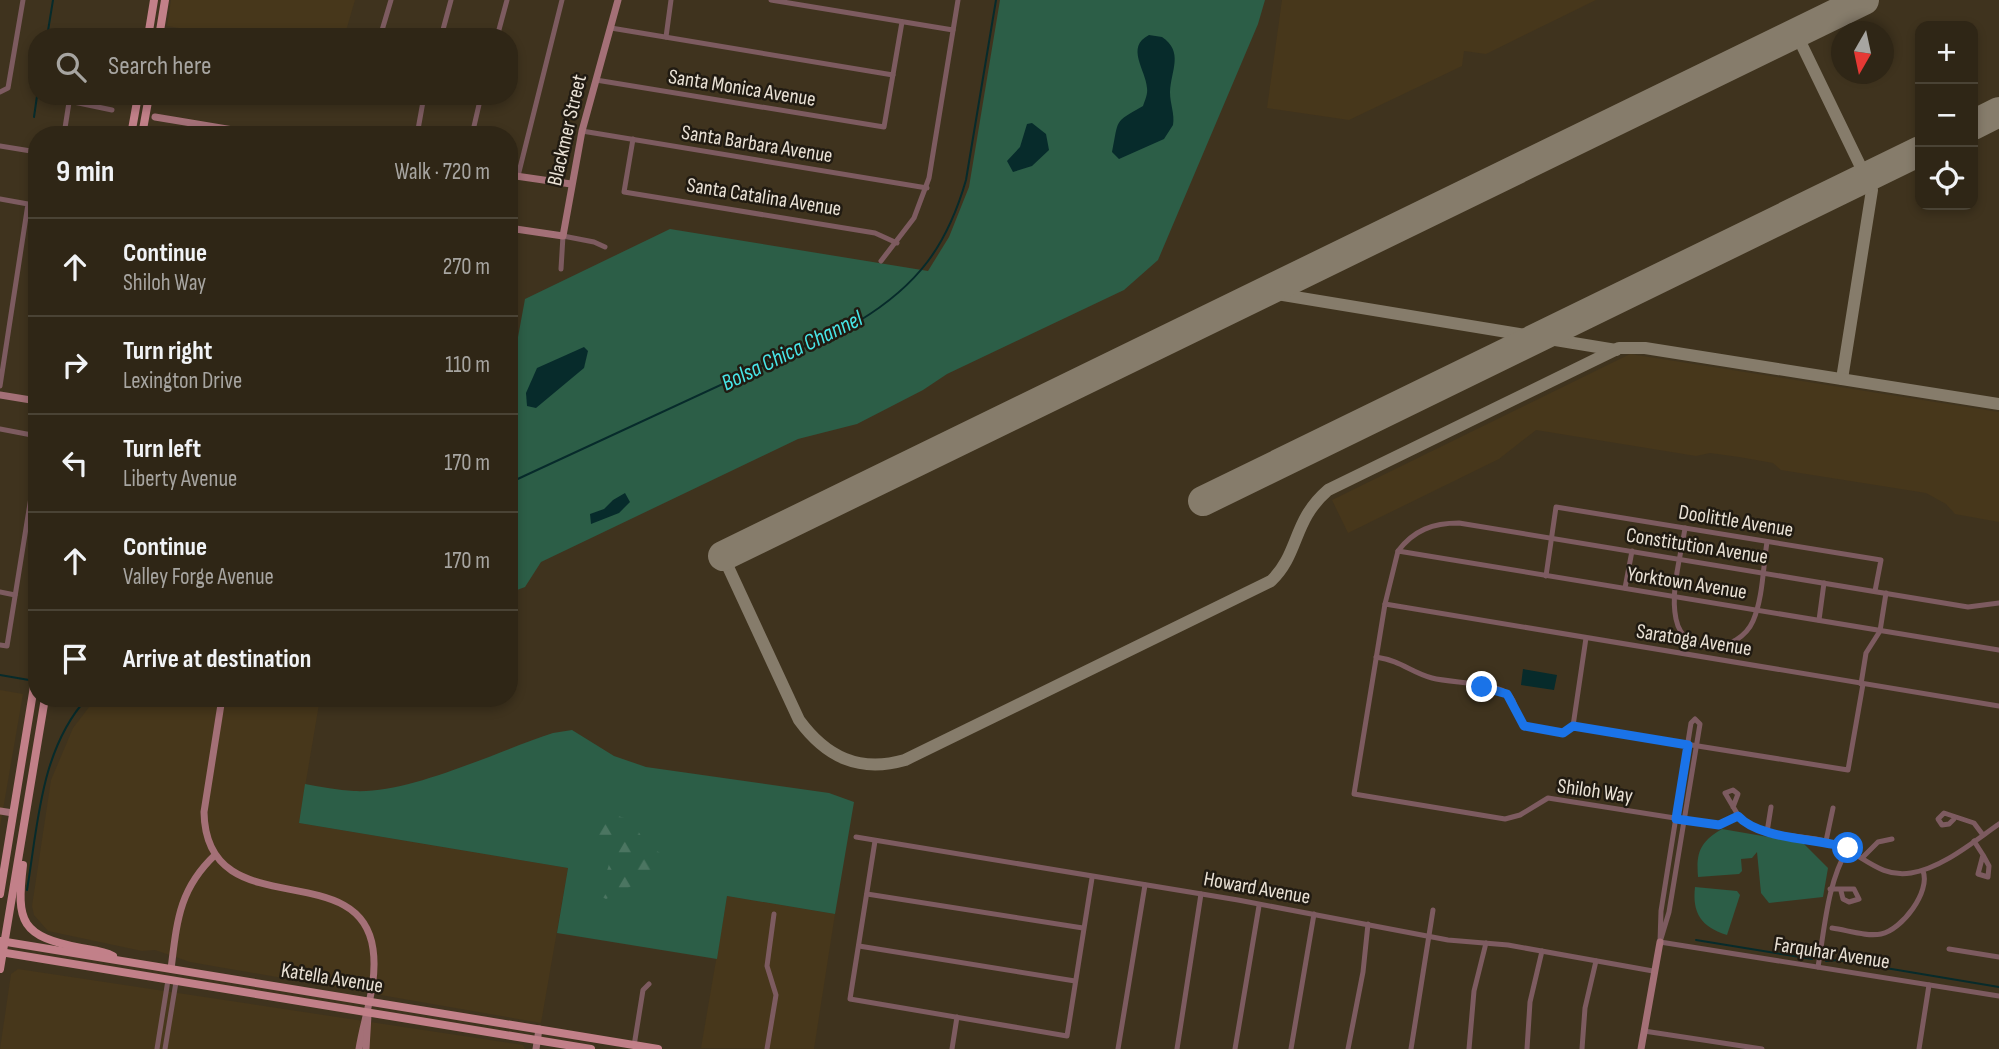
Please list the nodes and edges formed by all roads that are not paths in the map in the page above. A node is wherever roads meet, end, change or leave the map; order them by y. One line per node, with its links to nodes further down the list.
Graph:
1 (23, 0): 23 (street)
2 (154, 0): 13 (main road)
3 (165, 0): 14 (main road)
4 (391, 0): 15 (street)
5 (451, 0): 16 (street)
6 (507, 0): 17 (street)
7 (562, 0): 43 (street)
8 (618, 0): 18 (street, Blackmer Street)
9 (671, 0): 20 (street)
10 (771, 0): 12 (street)
11 (958, 0): 19 (street)
12 (902, 22): 19 (street); 21 (street)
13 (149, 28)
14 (160, 28)
15 (383, 28)
16 (443, 28)
17 (499, 28)
18 (611, 28): 20 (street); 22 (street, Blackmer Street)
19 (953, 30): 46 (street)
20 (666, 37): 21 (street)
21 (893, 75): 22 (street, Santa Monica Avenue)
22 (596, 80): 39 (street, Blackmer Street)
23 (3, 92)
24 (68, 105): 33 (street)
25 (92, 105): 30 (street)
26 (136, 105): 31 (main road)
27 (149, 105): 32 (main road)
28 (422, 105): 37 (street)
29 (479, 105): 38 (street)
30 (112, 110)
31 (135, 114): 32 (street); 34 (main road)
32 (150, 117): 35 (main road); 36 (street)
33 (65, 126)
34 (133, 126)
35 (146, 126)
36 (207, 126)
37 (419, 126)
38 (474, 126)
39 (582, 131): 40 (street, Santa Barbara Avenue); 45 (street, Blackmer Street)
40 (633, 139): 46 (street, Santa Barbara Avenue); 50 (street, Santa Catalina Avenue)
41 (0, 146): 42 (street)
42 (28, 151)
43 (518, 158)
44 (518, 177): 45 (street)
45 (571, 184): 49 (street, Blackmer Street)
46 (927, 188): 50 (street)
47 (0, 199): 54 (street)
48 (518, 230): 49 (street)
49 (563, 236): 51 (street); 53 (street, Blackmer Street)
50 (897, 243): 52 (street)
51 (604, 247)
52 (881, 261)
53 (561, 269)
54 (2, 360): 55 (street)
55 (0, 386)
56 (0, 395): 57 (street)
57 (28, 400)
58 (0, 429): 59 (street)
59 (28, 434)
60 (28, 515): 74 (street)
61 (1685, 528): 62 (street, Doolittle Avenue); 63 (street, Doolittle Avenue); 66 (street)
62 (1551, 538): 64 (street, Constitution Avenue); 65 (street, Constitution Avenue); 68 (street)
63 (1767, 542): 67 (street); 71 (street, Doolittle Avenue)
64 (1398, 551): 68 (street, Yorktown Avenue); 77 (street, Shiloh Way)
65 (1632, 551): 66 (street, Constitution Avenue); 70 (street)
66 (1680, 559): 67 (street, Constitution Avenue); 75 (street)
67 (1762, 573): 69 (street, Constitution Avenue); 78 (street)
68 (1546, 576): 70 (street, Yorktown Avenue)
69 (1824, 583): 71 (street, Constitution Avenue); 79 (street)
70 (1626, 588): 75 (street, Yorktown Avenue)
71 (1875, 591): 73 (street, Constitution Avenue)
72 (0, 593): 74 (street)
73 (1886, 593): 76 (street, Constitution Avenue); 80 (street)
74 (15, 595): 82 (street)
75 (1675, 598): 78 (street, Yorktown Avenue); 83 (street)
76 (1999, 603)
77 (1385, 604): 81 (street, Saratoga Avenue); 85 (street, Shiloh Way)
78 (1757, 610): 79 (street, Yorktown Avenue); 83 (street)
79 (1819, 620): 80 (street, Yorktown Avenue)
80 (1880, 631): 84 (street, Yorktown Avenue); 87 (street)
81 (1586, 638): 86 (street, Saratoga Avenue); 92 (street)
82 (3, 646)
83 (1707, 647): 86 (street)
84 (1999, 650)
85 (1376, 657): 92 (street); 101 (street, Shiloh Way)
86 (1706, 658): 87 (street, Saratoga Avenue)
87 (1862, 684): 88 (street, Saratoga Avenue); 94 (street)
88 (1999, 706)
89 (31, 707): 99 (main road)
90 (44, 707): 104 (main road)
91 (221, 707): 114 (street)
92 (1573, 726): 93 (street)
93 (1688, 745): 94 (street); 94 (street); 101 (street)
94 (1697, 746): 103 (street)
95 (1732, 807): 100 (street)
96 (1771, 807): 106 (street)
97 (1833, 808): 111 (street)
98 (0, 811): 99 (street)
99 (13, 813): 122 (main road)
100 (1738, 816): 103 (street, Shiloh Way); 106 (street)
101 (1676, 819): 103 (street, Shiloh Way); 134 (street)
102 (1954, 819): 107 (street)
103 (1684, 820): 134 (street)
104 (25, 821): 133 (main road); 141 (main road)
105 (1999, 824): 107 (street)
106 (1766, 832): 111 (street)
107 (1983, 835): 112 (street)
108 (856, 837): 110 (street, Howard Avenue)
109 (1892, 839): 116 (street)
110 (875, 841): 118 (street, Howard Avenue); 123 (street)
111 (1826, 841): 113 (street)
112 (1974, 841): 115 (street); 117 (street)
113 (1848, 848): 116 (street); 120 (street)
114 (215, 855): 145 (street); 154 (street)
115 (1983, 855)
116 (1863, 857): 117 (street)
117 (1923, 871): 131 (street)
118 (1092, 878): 119 (street, Howard Avenue); 130 (street)
119 (1145, 884): 124 (street, Howard Avenue); 169 (street)
120 (1830, 889): 121 (street); 143 (street)
121 (1841, 891)
122 (0, 894)
123 (867, 894): 130 (street); 136 (street)
124 (1201, 894): 125 (street, Howard Avenue); 170 (street)
125 (1259, 906): 128 (street, Howard Avenue); 171 (street)
126 (1433, 909): 132 (street)
127 (774, 914): 167 (street)
128 (1314, 914): 129 (street, Howard Avenue); 172 (street)
129 (1368, 924): 132 (street, Howard Avenue); 173 (street)
130 (1083, 928): 150 (street)
131 (1832, 928)
132 (1431, 936): 135 (street, Howard Avenue); 174 (street)
133 (2, 941): 139 (main road); 141 (main road, Katella Avenue)
134 (1660, 942): 143 (street, Farquhar Avenue); 147 (street)
135 (1486, 943): 138 (street, Howard Avenue); 175 (street)
136 (859, 946): 150 (street); 156 (street)
137 (1949, 949): 140 (street)
138 (1542, 951): 142 (street, Howard Avenue); 176 (street)
139 (1, 952): 144 (main road); 148 (main road, Katella Avenue)
140 (1999, 957)
141 (125, 961): 145 (main road, Katella Avenue)
142 (1596, 961): 147 (street, Howard Avenue); 177 (street)
143 (1818, 967): 152 (street, Farquhar Avenue)
144 (0, 969)
145 (172, 969): 146 (main road, Katella Avenue); 148 (main road)
146 (183, 971): 149 (main road); 154 (main road, Katella Avenue)
147 (1653, 971): 158 (street)
148 (153, 978): 149 (main road, Katella Avenue)
149 (172, 981): 155 (main road, Katella Avenue); 161 (street); 162 (street)
150 (1075, 981): 156 (street)
151 (649, 984): 160 (street)
152 (1929, 985): 153 (street, Farquhar Avenue); 180 (street)
153 (1999, 996)
154 (370, 1002): 155 (street); 157 (main road, Katella Avenue)
155 (368, 1013): 159 (main road, Katella Avenue); 163 (street); 164 (street)
156 (957, 1017): 168 (street)
157 (539, 1029): 159 (street); 160 (main road, Katella Avenue)
158 (1644, 1031): 178 (street); 179 (street)
159 (536, 1044): 165 (main road, Katella Avenue)
160 (634, 1047): 166 (main road, Katella Avenue)
161 (157, 1049)
162 (165, 1049)
163 (359, 1049)
164 (366, 1049)
165 (592, 1049)
166 (658, 1049)
167 (767, 1049)
168 (952, 1049)
169 (1118, 1049)
170 (1177, 1049)
171 (1235, 1049)
172 (1291, 1049)
173 (1348, 1049)
174 (1411, 1049)
175 (1469, 1049)
176 (1527, 1049)
177 (1582, 1049)
178 (1641, 1049)
179 (1762, 1049)
180 (1919, 1049)

